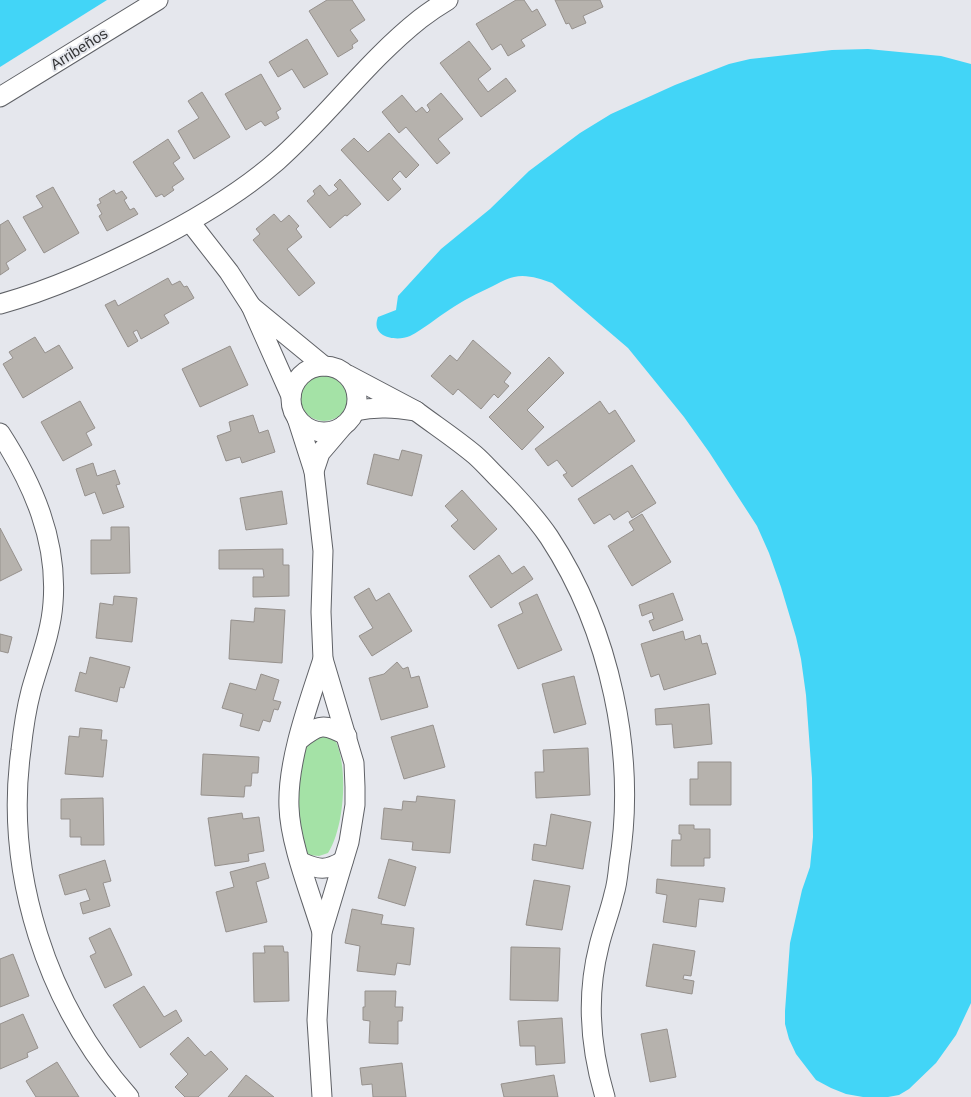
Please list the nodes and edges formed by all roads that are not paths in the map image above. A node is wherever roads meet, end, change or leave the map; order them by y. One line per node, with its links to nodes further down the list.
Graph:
1 (158, 0): 3 (street, Arribeños)
2 (448, 0): 4 (street)
3 (0, 98)
4 (190, 222): 5 (street); 6 (street)
5 (0, 304)
6 (251, 306): 7 (street); 9 (street)
7 (324, 366): 8 (street); 9 (street)
8 (348, 375): 10 (street); 11 (street)
9 (291, 396): 12 (street)
10 (355, 411): 11 (street); 13 (street)
11 (416, 411): 24 (street)
12 (297, 418): 13 (street); 15 (street)
13 (343, 426): 15 (street)
14 (0, 433): 22 (street)
15 (314, 471): 16 (street)
16 (322, 659): 17 (street); 18 (street)
17 (346, 736): 18 (street); 19 (street)
18 (299, 740): 20 (street)
19 (344, 861): 20 (street); 21 (street)
20 (301, 862): 21 (street)
21 (322, 932): 23 (street)
22 (129, 1097)
23 (322, 1097)
24 (605, 1097)

